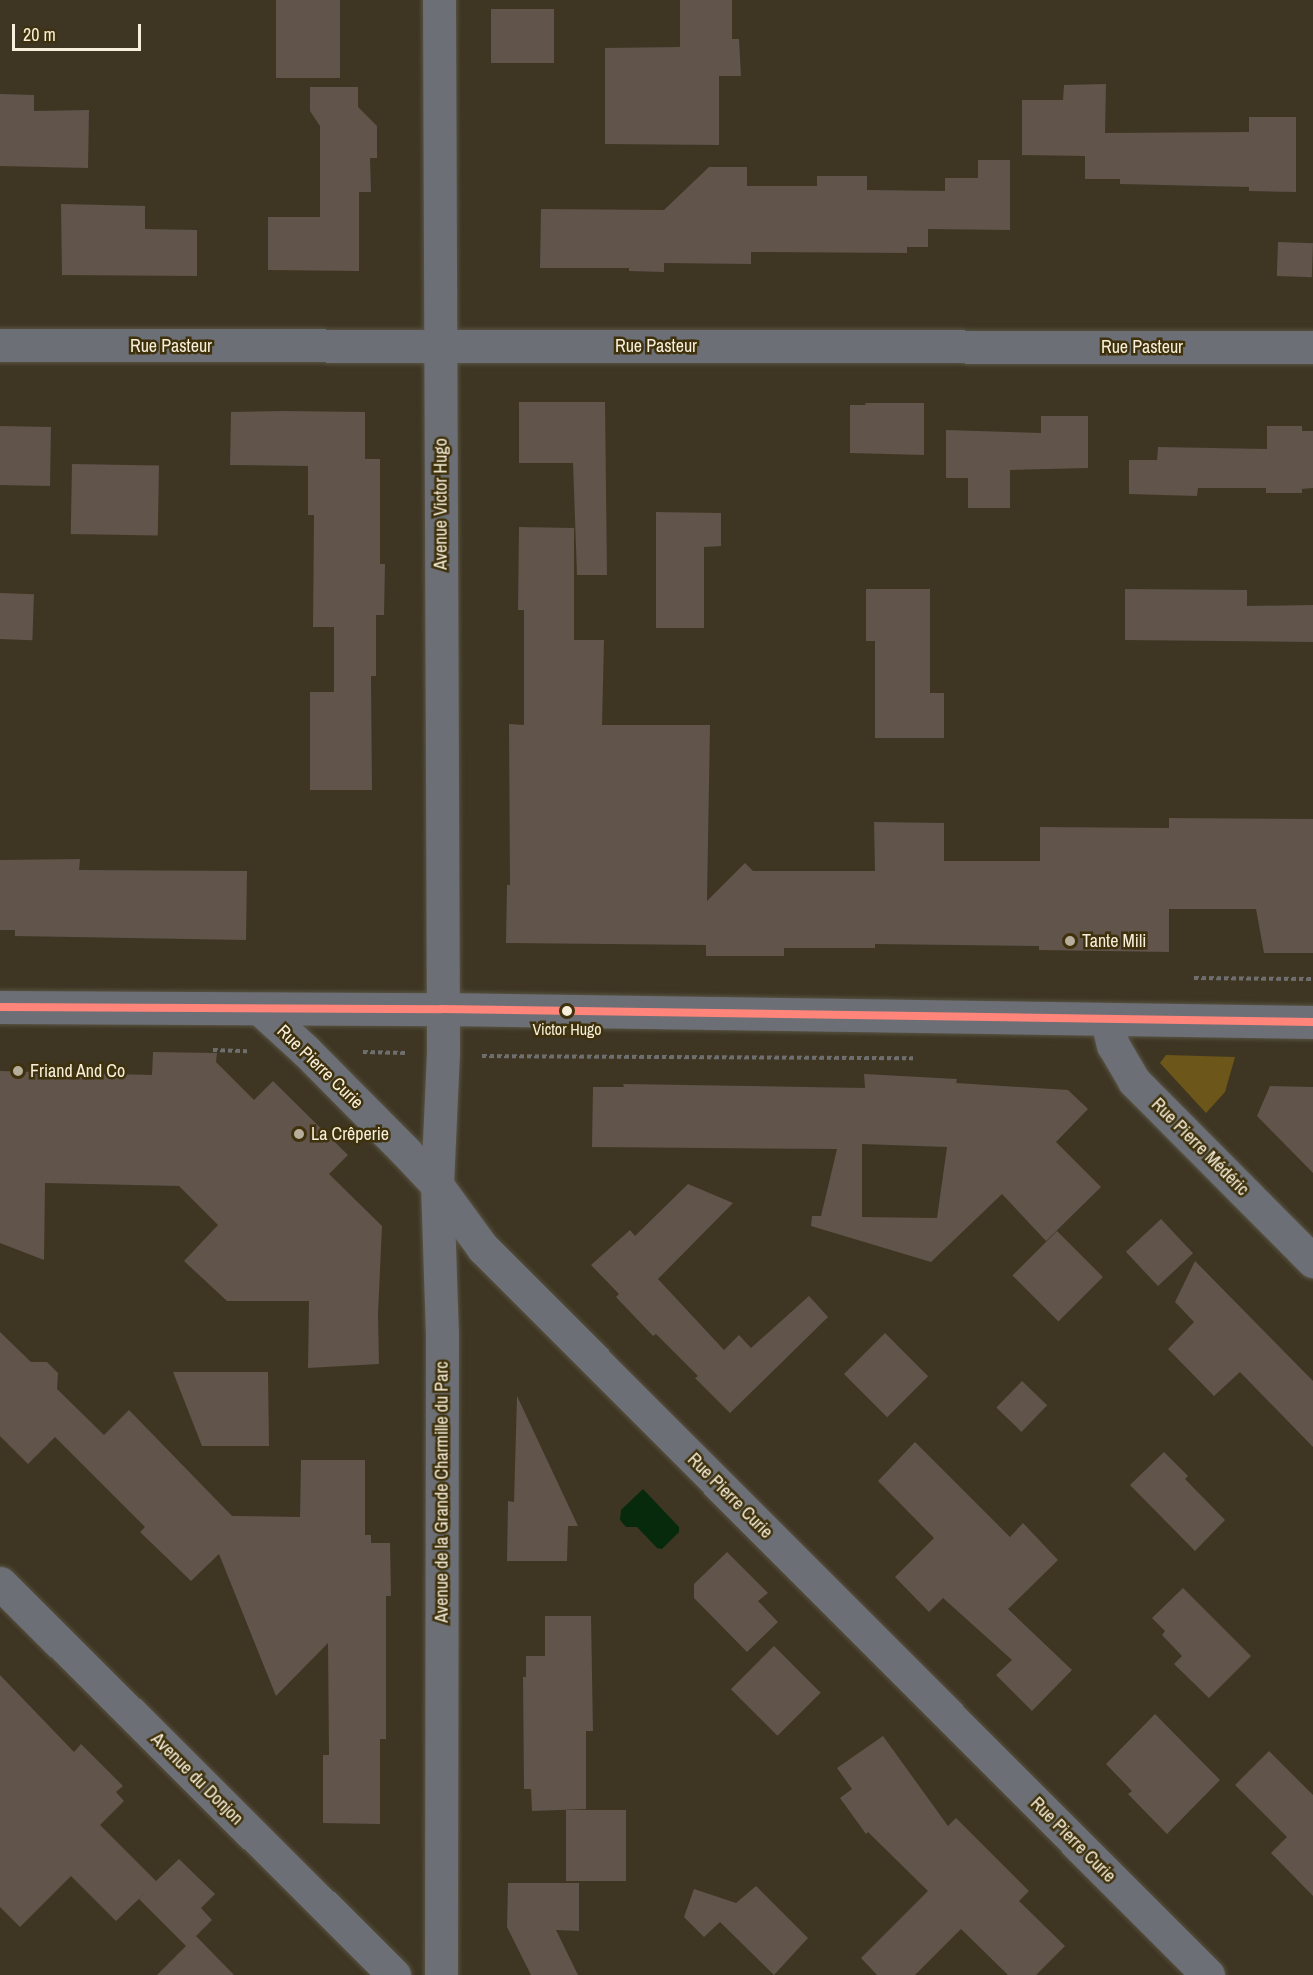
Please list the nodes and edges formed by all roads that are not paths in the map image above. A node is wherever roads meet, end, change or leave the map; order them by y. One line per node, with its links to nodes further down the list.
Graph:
1 (439, 0): 3 (street, Avenue Victor Hugo)
2 (0, 345): 3 (street, Rue Pasteur)
3 (440, 346): 4 (street, Rue Pasteur); 7 (street, Avenue Victor Hugo)
4 (1313, 347)
5 (0, 1007): 6 (street)
6 (260, 1009): 7 (street); 10 (street, Rue Pierre Curie)
7 (441, 1009): 8 (street); 10 (street, Avenue de la Grande Charmille du Parc)
8 (1107, 1020): 9 (street); 11 (street, Rue Pierre Médéric)
9 (1313, 1022)
10 (437, 1185): 14 (street, Avenue de la Grande Charmille du Parc); 15 (street, Rue Pierre Curie)
11 (1313, 1261)
12 (0, 1583): 13 (street, Avenue du Donjon)
13 (394, 1975)
14 (441, 1975)
15 (1208, 1975)

